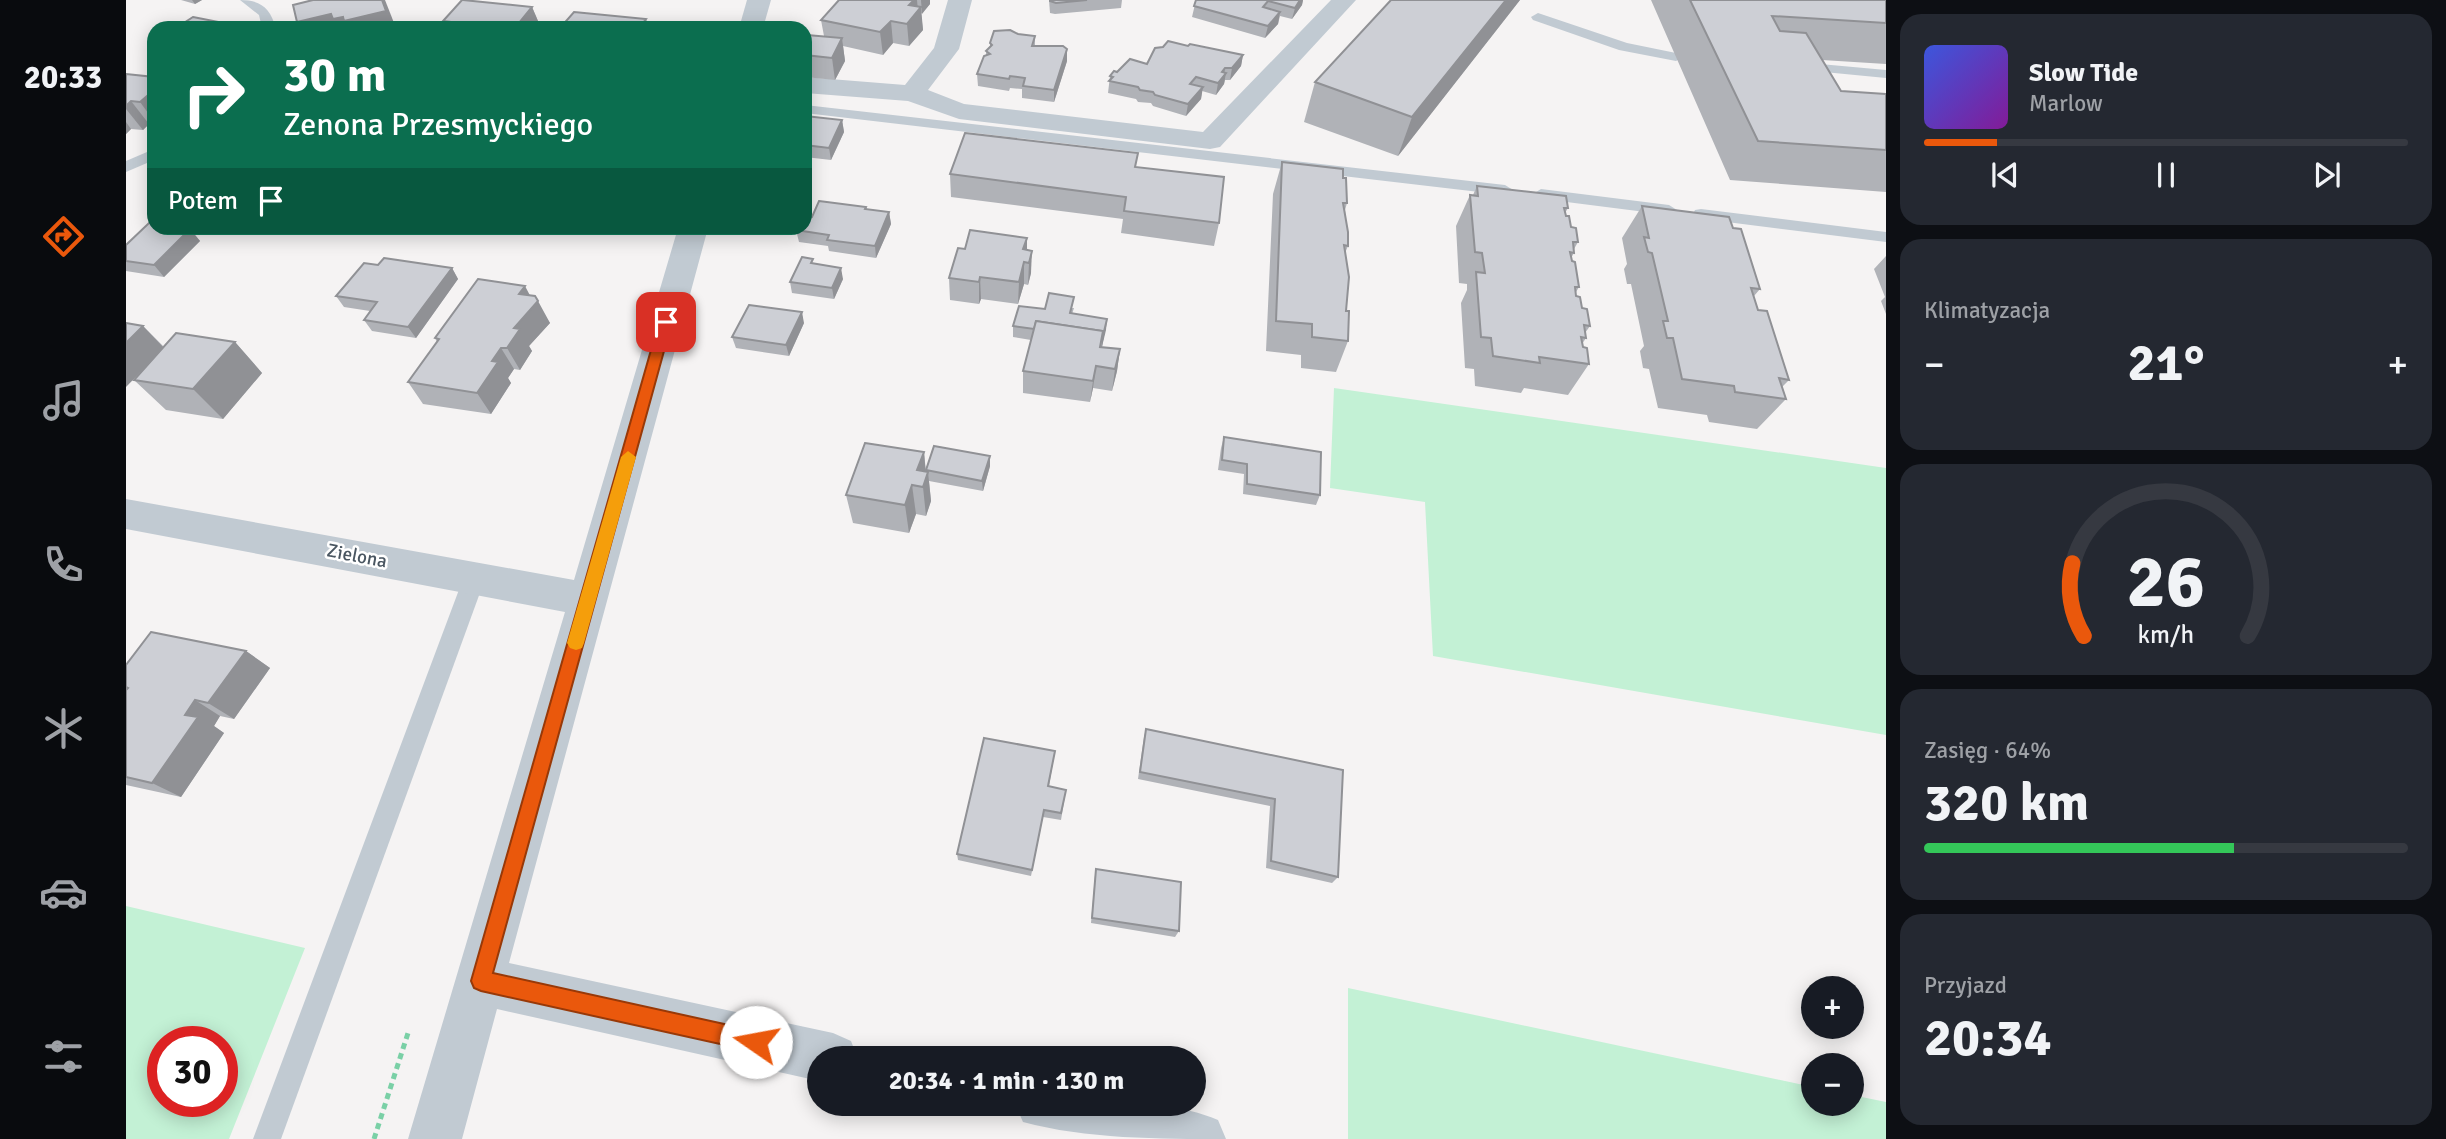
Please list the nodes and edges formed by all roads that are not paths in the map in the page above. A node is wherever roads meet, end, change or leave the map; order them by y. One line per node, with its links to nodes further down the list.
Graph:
1 (247, 0): 6 (lane)
2 (759, 0): 7 (street)
3 (960, 0): 12 (street)
4 (1344, 0): 12 (street)
5 (1538, 17): 8 (lane)
6 (267, 21)
7 (753, 21)
8 (1676, 57)
9 (1788, 65): 10 (lane)
10 (1886, 74)
11 (812, 86): 12 (street)
12 (912, 93)
13 (812, 110): 17 (lane)
14 (147, 157): 15 (lane)
15 (126, 167)
16 (691, 235): 20 (street)
17 (1886, 237)
18 (126, 514): 19 (street, Zielona)
19 (474, 579): 20 (street, Zielona); 24 (lane)
20 (587, 599): 21 (street)
21 (481, 981): 22 (street); 25 (street)
22 (807, 1053)
23 (1095, 1116): 26 (street)
24 (267, 1139)
25 (435, 1139)
26 (1199, 1139)

